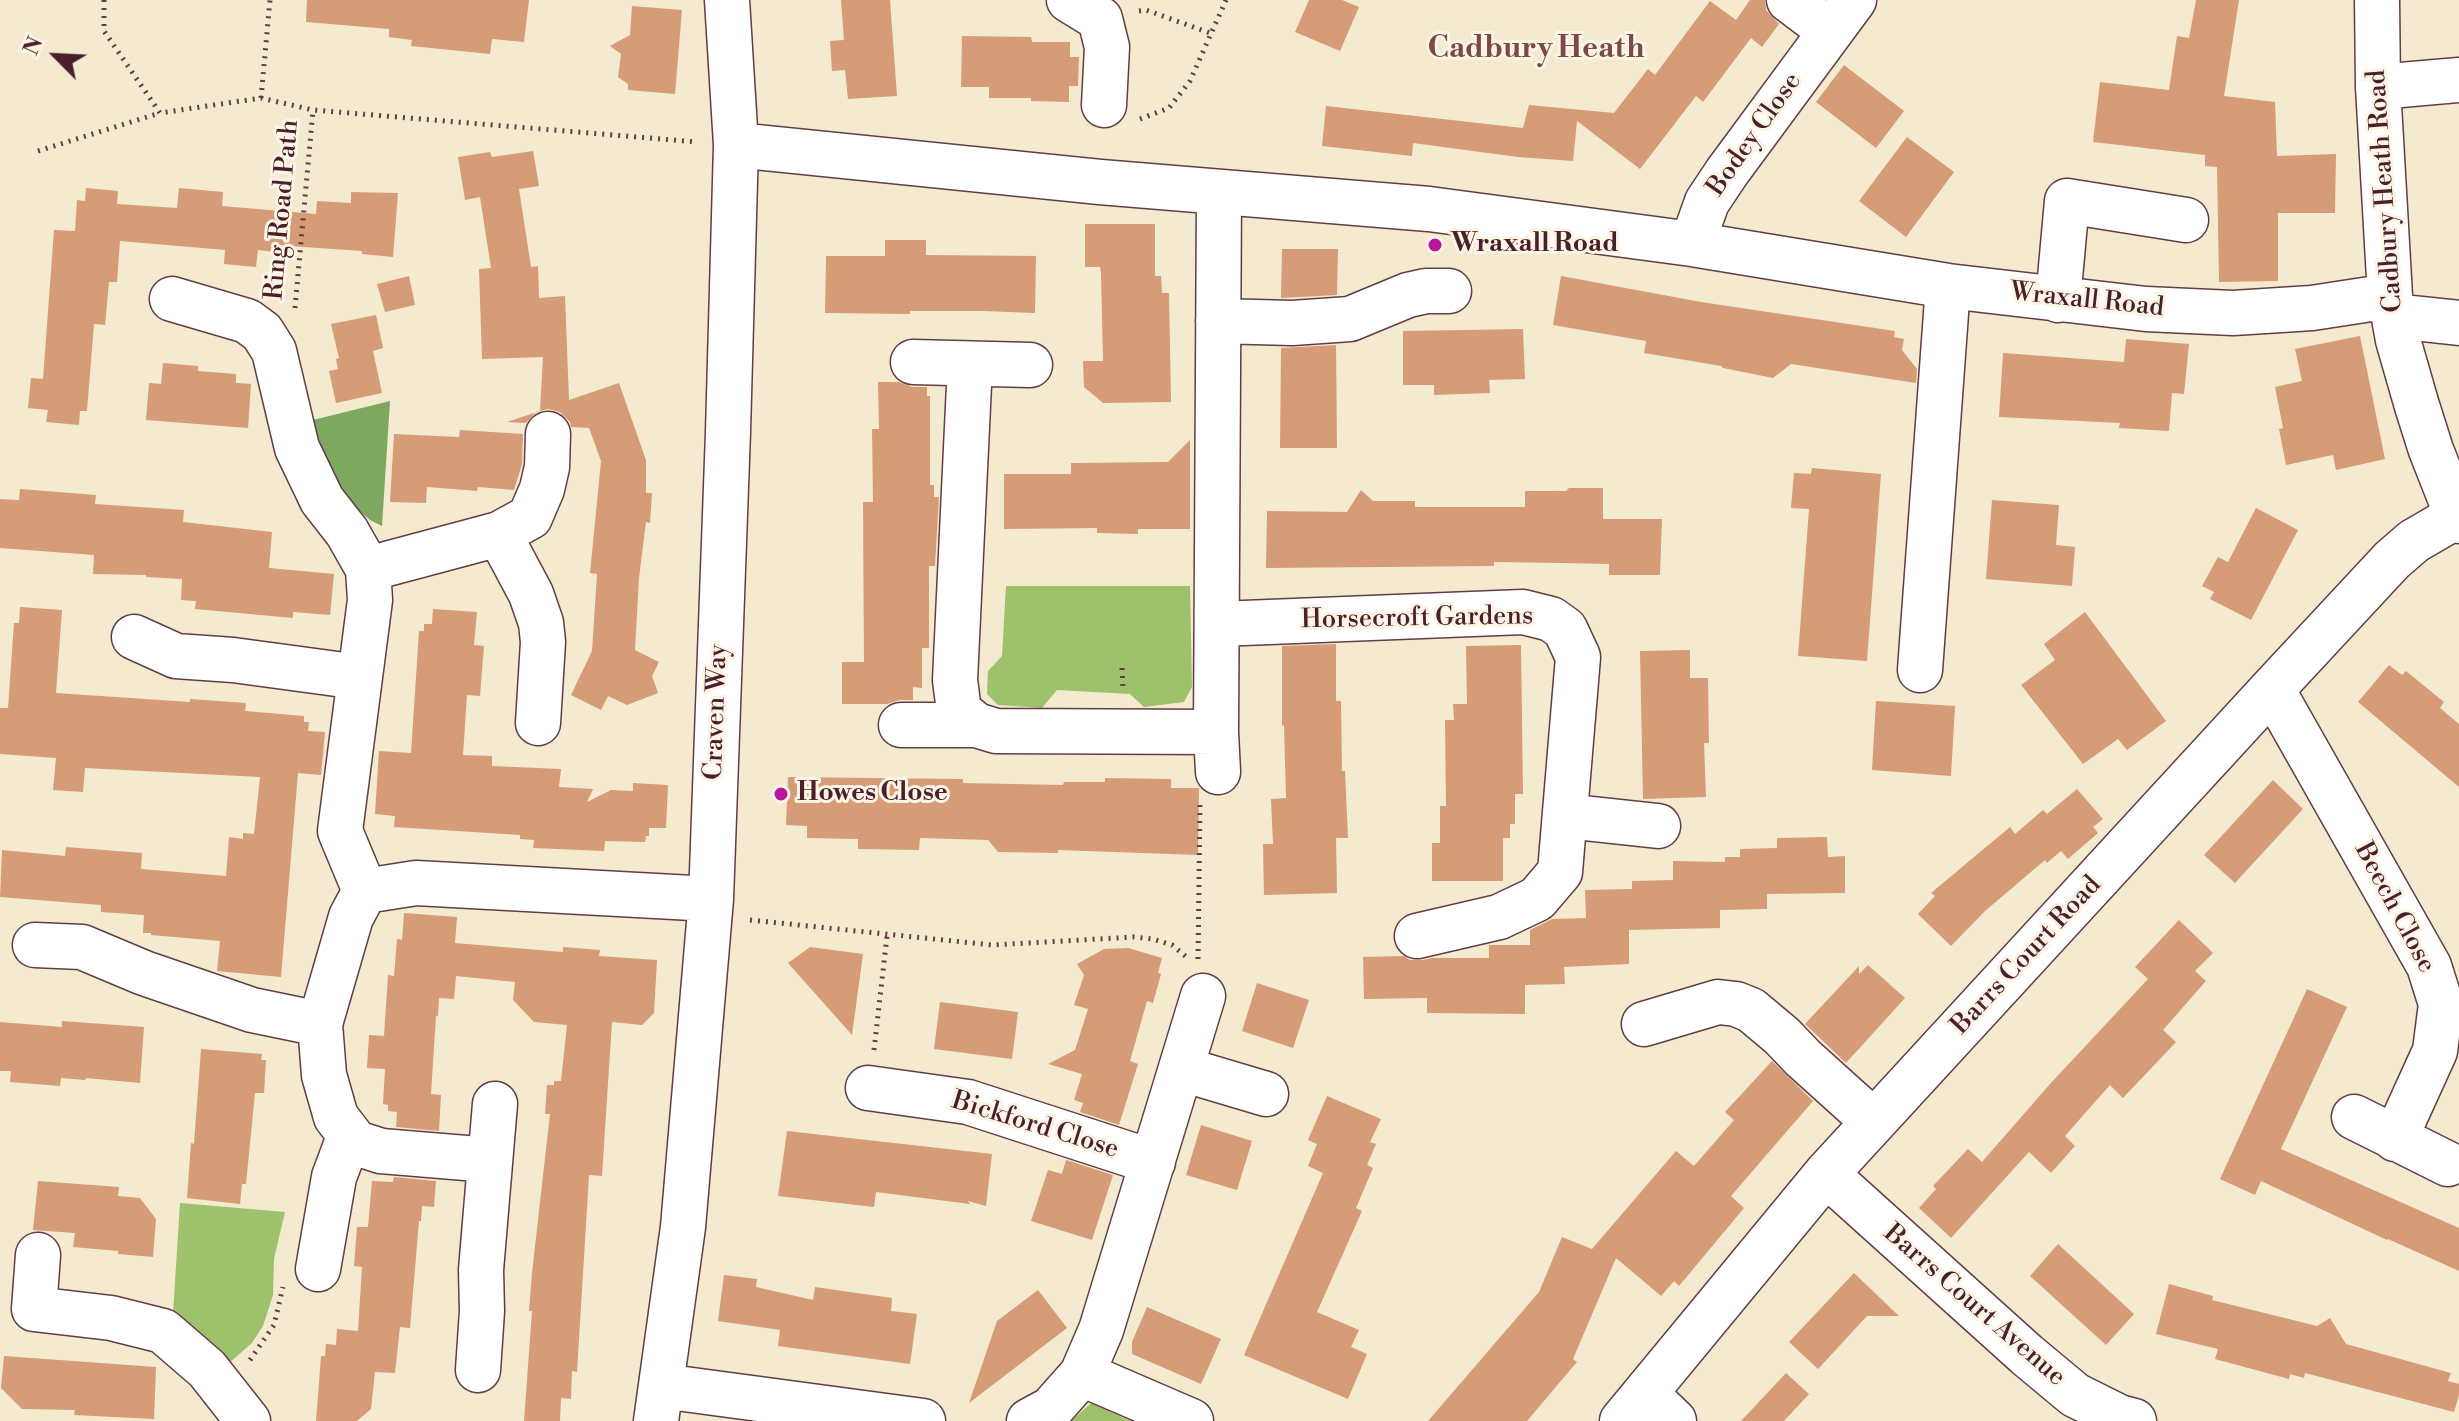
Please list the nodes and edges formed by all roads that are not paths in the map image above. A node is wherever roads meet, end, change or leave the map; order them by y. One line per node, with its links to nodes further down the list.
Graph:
1 (727, 0): 9 (street, Craven Way)
2 (1789, 0): 5 (street, Bodey Close)
3 (2377, 0): 7 (street, Cadbury Heath Road)
4 (1084, 10): 8 (street)
5 (1842, 16): 12 (street, Bodey Close)
6 (2459, 80): 7 (street)
7 (2378, 87): 17 (street, Cadbury Heath Road)
8 (1116, 112)
9 (736, 145): 10 (street, Wraxall Road); 38 (street, Craven Way)
10 (1219, 192): 12 (street, Wraxall Road); 18 (street)
11 (2186, 220): 16 (street)
12 (1692, 244): 13 (street, Wraxall Road)
13 (1948, 286): 16 (street, Wraxall Road); 29 (street)
14 (1449, 291): 18 (street)
15 (172, 299): 26 (street)
16 (2058, 300): 17 (street, Wraxall Road)
17 (2392, 306): 19 (street, Wraxall Road); 24 (street, Cadbury Heath Road)
18 (1218, 321): 27 (street)
19 (2459, 323)
20 (913, 362): 21 (street)
21 (970, 364): 22 (street); 34 (street)
22 (1030, 365)
23 (548, 434): 25 (street)
24 (2458, 518): 31 (street, Barrs Court Road)
25 (515, 526): 26 (street); 32 (street)
26 (368, 569): 30 (street)
27 (1218, 624): 34 (street); 35 (street, Horsecroft Gardens)
28 (134, 637): 30 (street)
29 (1920, 670)
30 (359, 677): 37 (street)
31 (2272, 689): 49 (street, Barrs Court Road); 51 (street, Beech Close)
32 (538, 723)
33 (901, 725): 34 (street)
34 (976, 725)
35 (1565, 816): 36 (street); 39 (street, Horsecroft Gardens)
36 (1658, 826)
37 (365, 891): 38 (street); 42 (street)
38 (710, 908): 60 (street, Craven Way)
39 (1417, 936)
40 (35, 945): 42 (street)
41 (1200, 984): 44 (street, Bickford Close)
42 (320, 1024): 50 (street)
43 (1644, 1024): 49 (street)
44 (1182, 1069): 46 (street); 53 (street, Bickford Close)
45 (869, 1088): 53 (street, Bickford Close)
46 (1266, 1094)
47 (495, 1104): 52 (street)
48 (2354, 1117): 51 (street)
49 (1874, 1122): 55 (street, Barrs Court Road)
50 (349, 1137): 52 (street); 57 (street)
51 (2395, 1139): 54 (street)
52 (490, 1160): 58 (street)
53 (1153, 1162): 59 (street, Bickford Close)
54 (2448, 1164)
55 (1826, 1174): 61 (street, Barrs Court Road); 66 (street, Barrs Court Avenue)
56 (38, 1255): 63 (street)
57 (318, 1269)
58 (478, 1370)
59 (1082, 1374): 64 (street, Bickford Close); 65 (street)
60 (659, 1403): 62 (street)
61 (1647, 1412)
62 (913, 1420)
63 (248, 1421)
64 (1029, 1421)
65 (1191, 1421)
66 (2134, 1421)

